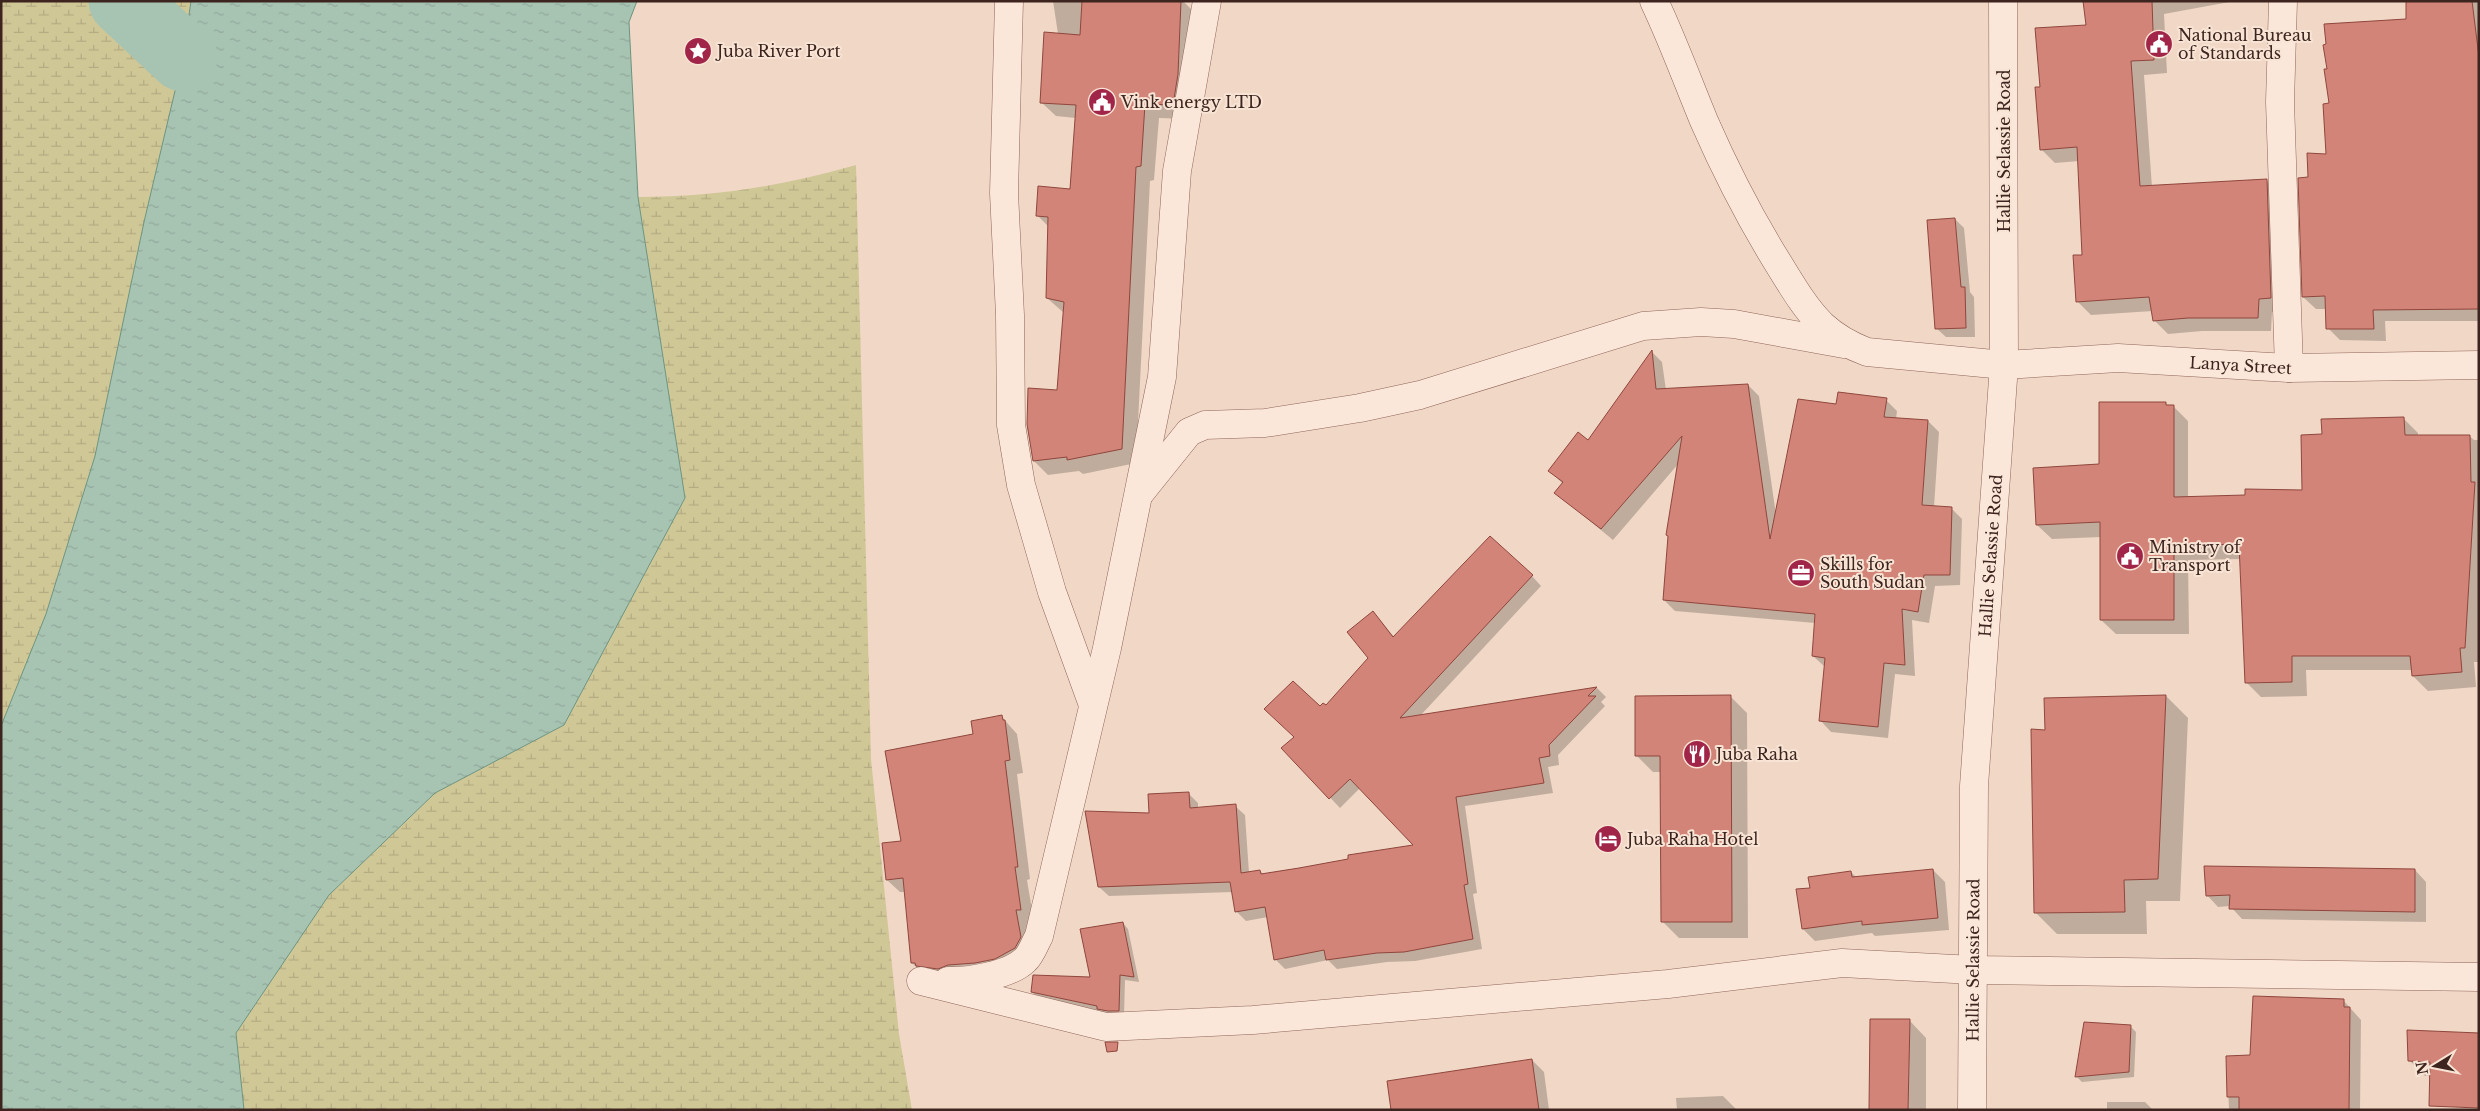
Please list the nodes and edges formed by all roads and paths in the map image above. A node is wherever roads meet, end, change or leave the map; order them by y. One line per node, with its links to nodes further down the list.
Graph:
1 (1008, 1): 11 (street)
2 (1207, 1): 10 (street)
3 (1654, 1): 6 (street)
4 (2003, 1): 7 (street, Hallie Selassie Road)
5 (2284, 1): 9 (street)
6 (1848, 344): 7 (street, Lanya Street); 10 (street)
7 (2004, 365): 9 (street, Lanya Street); 12 (street, Hallie Selassie Road)
8 (2479, 365): 9 (street, Lanya Street)
9 (2289, 368)
10 (1138, 496): 11 (street)
11 (1093, 705): 12 (street)
12 (1973, 970): 13 (street); 14 (street, Hallie Selassie Road)
13 (2479, 977)
14 (1972, 1110)

